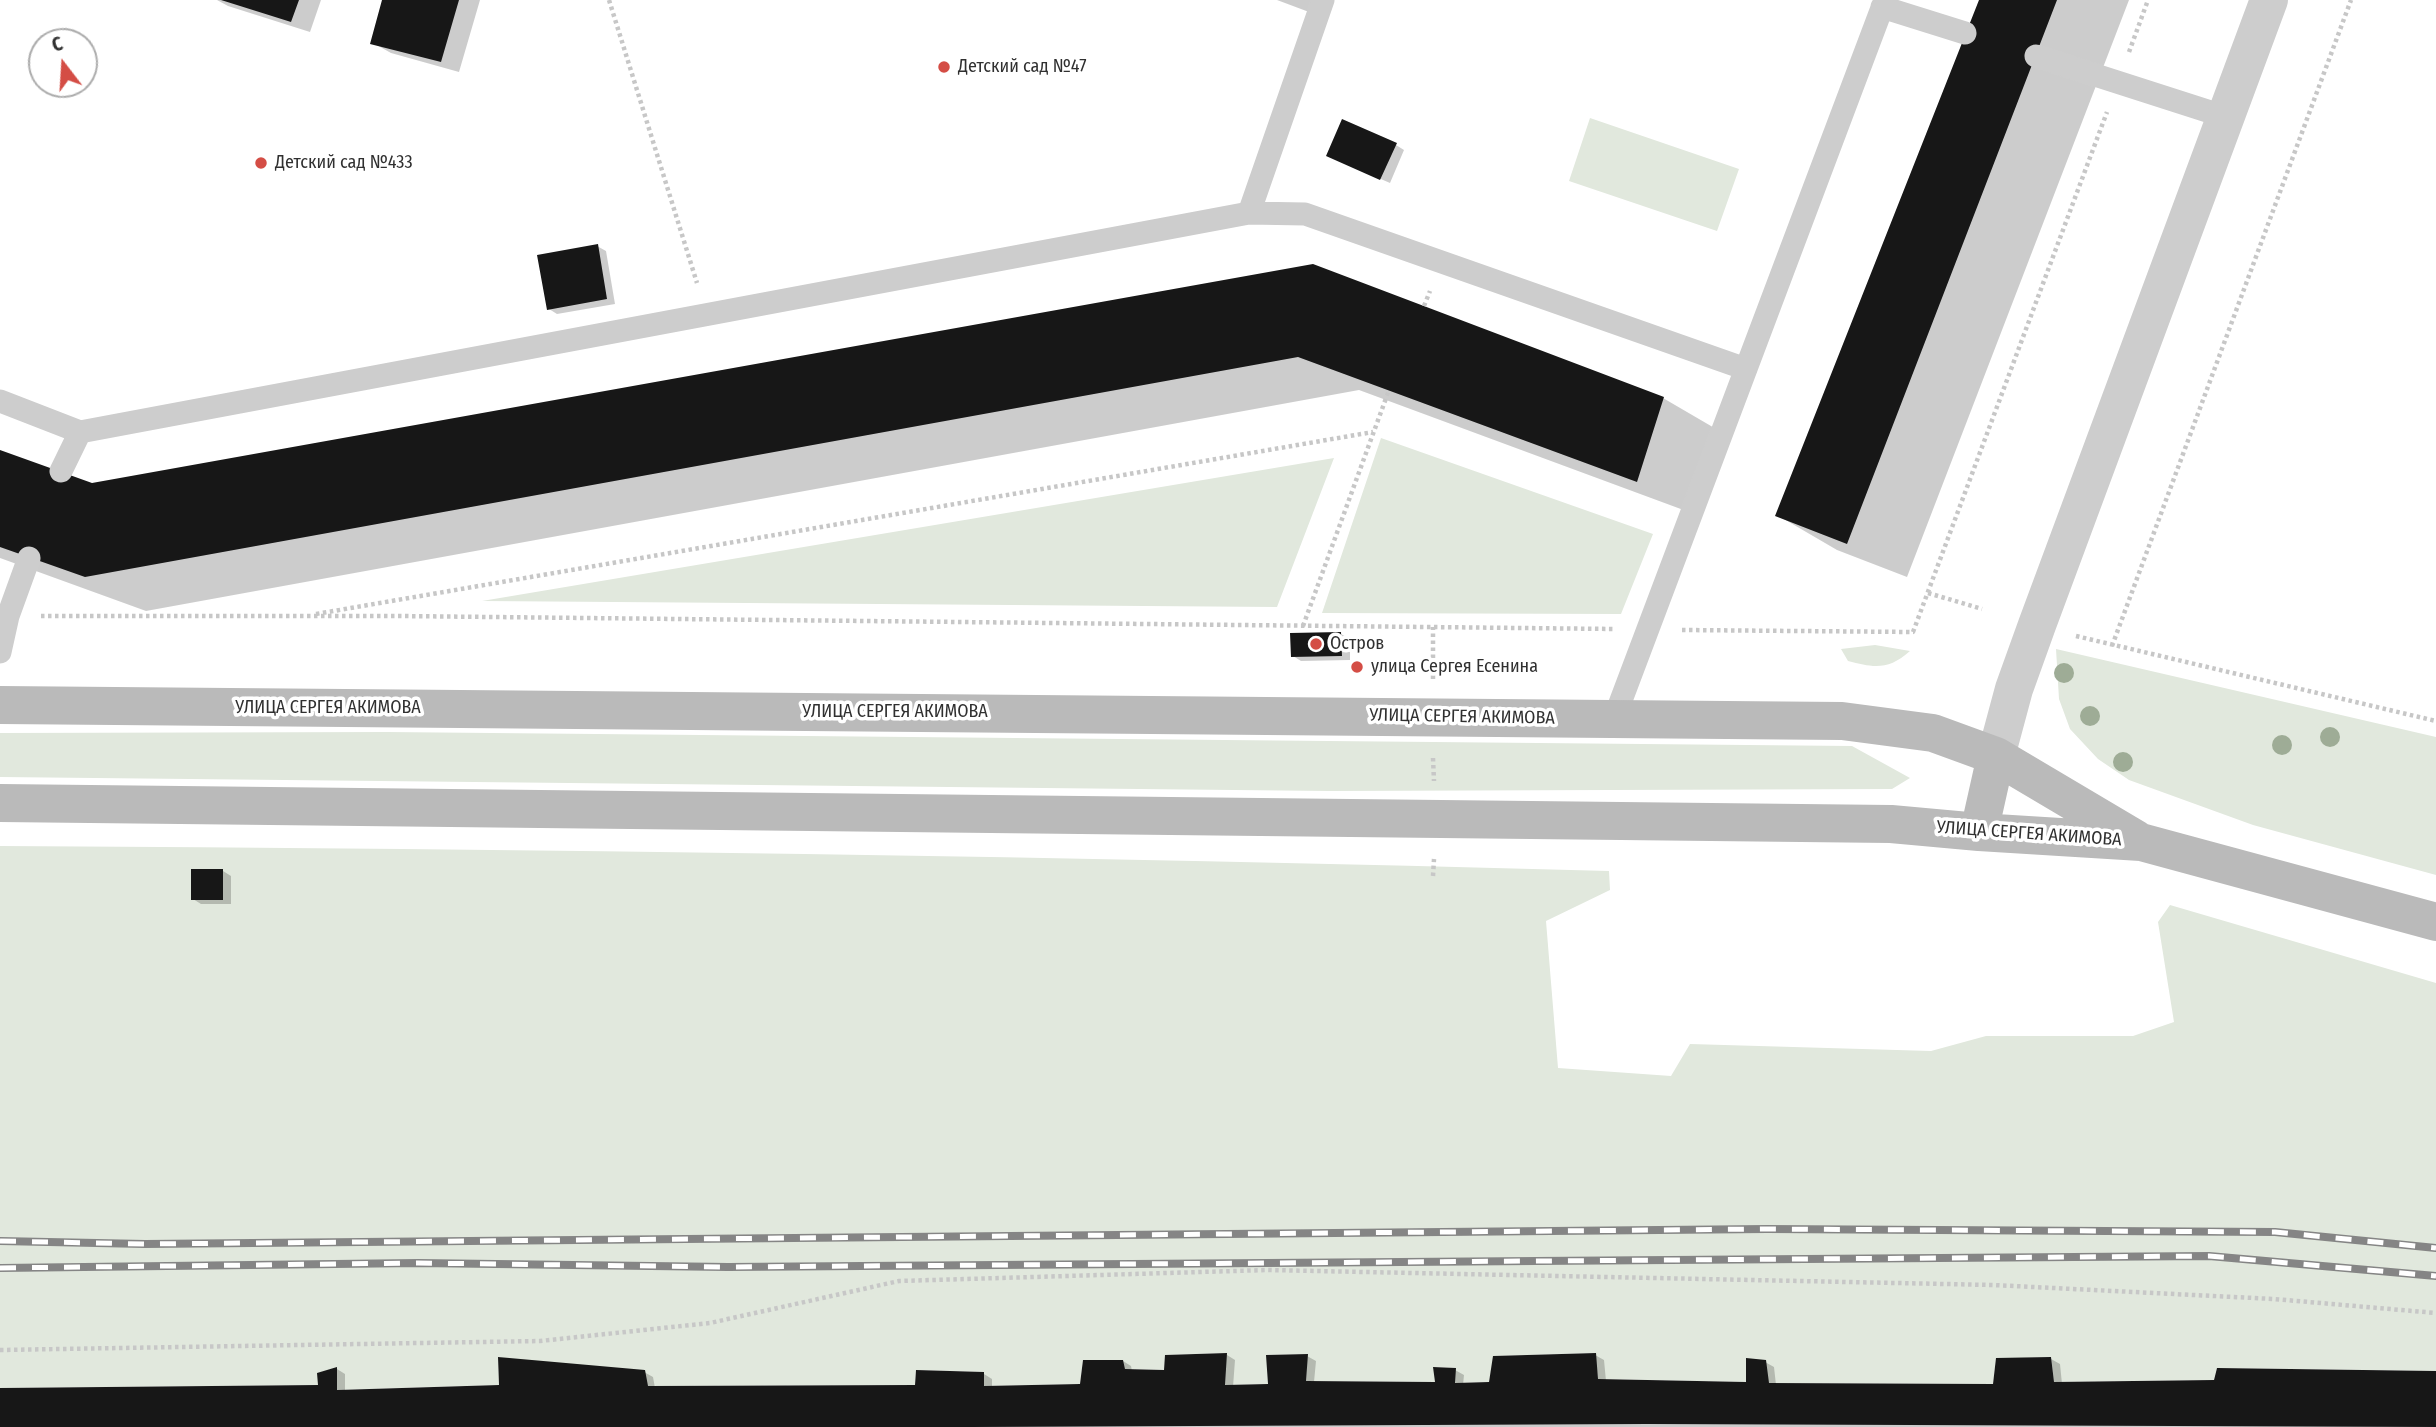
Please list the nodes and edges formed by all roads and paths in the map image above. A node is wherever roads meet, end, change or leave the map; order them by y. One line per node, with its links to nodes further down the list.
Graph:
1 (609, 0): 12 (path)
2 (1323, 0): 11 (lane)
3 (2148, 0): 9 (path)
4 (2269, 0): 10 (street)
5 (2351, 0): 27 (path)
6 (1884, 4): 7 (lane); 13 (lane)
7 (1965, 33)
8 (2036, 56): 9 (lane)
9 (2118, 81): 10 (lane); 20 (path)
10 (2226, 117): 32 (street)
11 (1249, 213): 12 (lane); 13 (lane)
12 (707, 314): 16 (lane)
13 (1746, 369): 25 (lane)
14 (1388, 390): 17 (path)
15 (0, 401): 16 (lane)
16 (80, 432): 18 (lane)
17 (1373, 432): 23 (path); 24 (path)
18 (61, 471)
19 (29, 558): 22 (lane)
20 (1928, 593): 21 (path); 25 (path)
21 (1982, 609)
22 (8, 616): 23 (path); 28 (lane)
23 (301, 616): 24 (path)
24 (1303, 626): 25 (path)
25 (1648, 630): 30 (lane)
26 (2074, 636): 27 (path)
27 (2112, 646): 31 (path)
28 (0, 652)
29 (0, 705): 30 (main road, УЛИЦА СЕРГЕЯ АКИМОВА)
30 (1614, 719): 32 (main road, УЛИЦА СЕРГЕЯ АКИМОВА)
31 (2436, 721)
32 (1996, 756): 34 (main road); 35 (main road, УЛИЦА СЕРГЕЯ АКИМОВА)
33 (0, 803): 34 (main road, УЛИЦА СЕРГЕЯ АКИМОВА)
34 (1979, 832): 35 (main road, УЛИЦА СЕРГЕЯ АКИМОВА)
35 (2141, 842): 36 (main road)
36 (2436, 922)
37 (2436, 1313): 38 (path)
38 (0, 1350)

